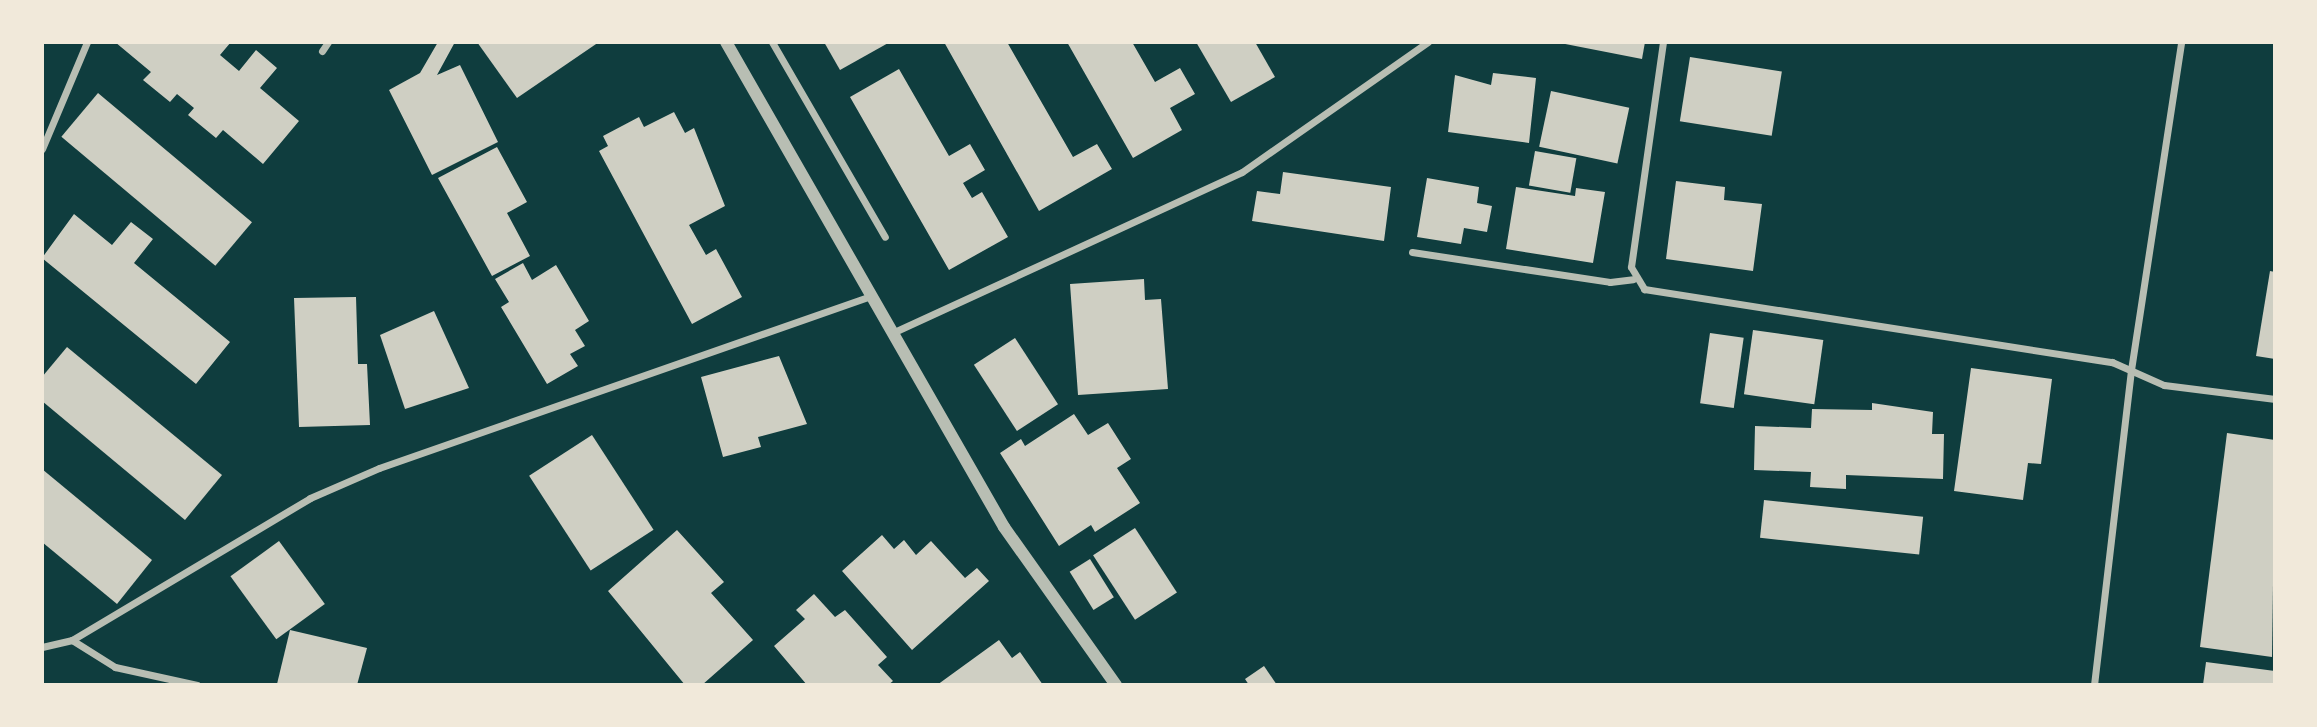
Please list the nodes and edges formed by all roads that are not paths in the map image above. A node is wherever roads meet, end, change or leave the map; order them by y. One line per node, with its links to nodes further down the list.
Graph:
1 (87, 42): 9 (street)
2 (328, 42): 8 (street)
3 (726, 42): 13 (street)
4 (772, 42): 10 (street)
5 (1428, 42): 14 (street)
6 (1663, 42): 12 (street)
7 (2181, 42): 15 (street)
8 (322, 51)
9 (42, 149)
10 (885, 237)
11 (1412, 252): 12 (street)
12 (1633, 279): 15 (street)
13 (868, 297): 14 (street); 17 (street)
14 (889, 335): 20 (street)
15 (2131, 370): 16 (street); 21 (street)
16 (2275, 399)
17 (72, 640): 18 (street); 19 (street)
18 (42, 647)
19 (197, 685)
20 (1116, 685)
21 (2094, 685)

